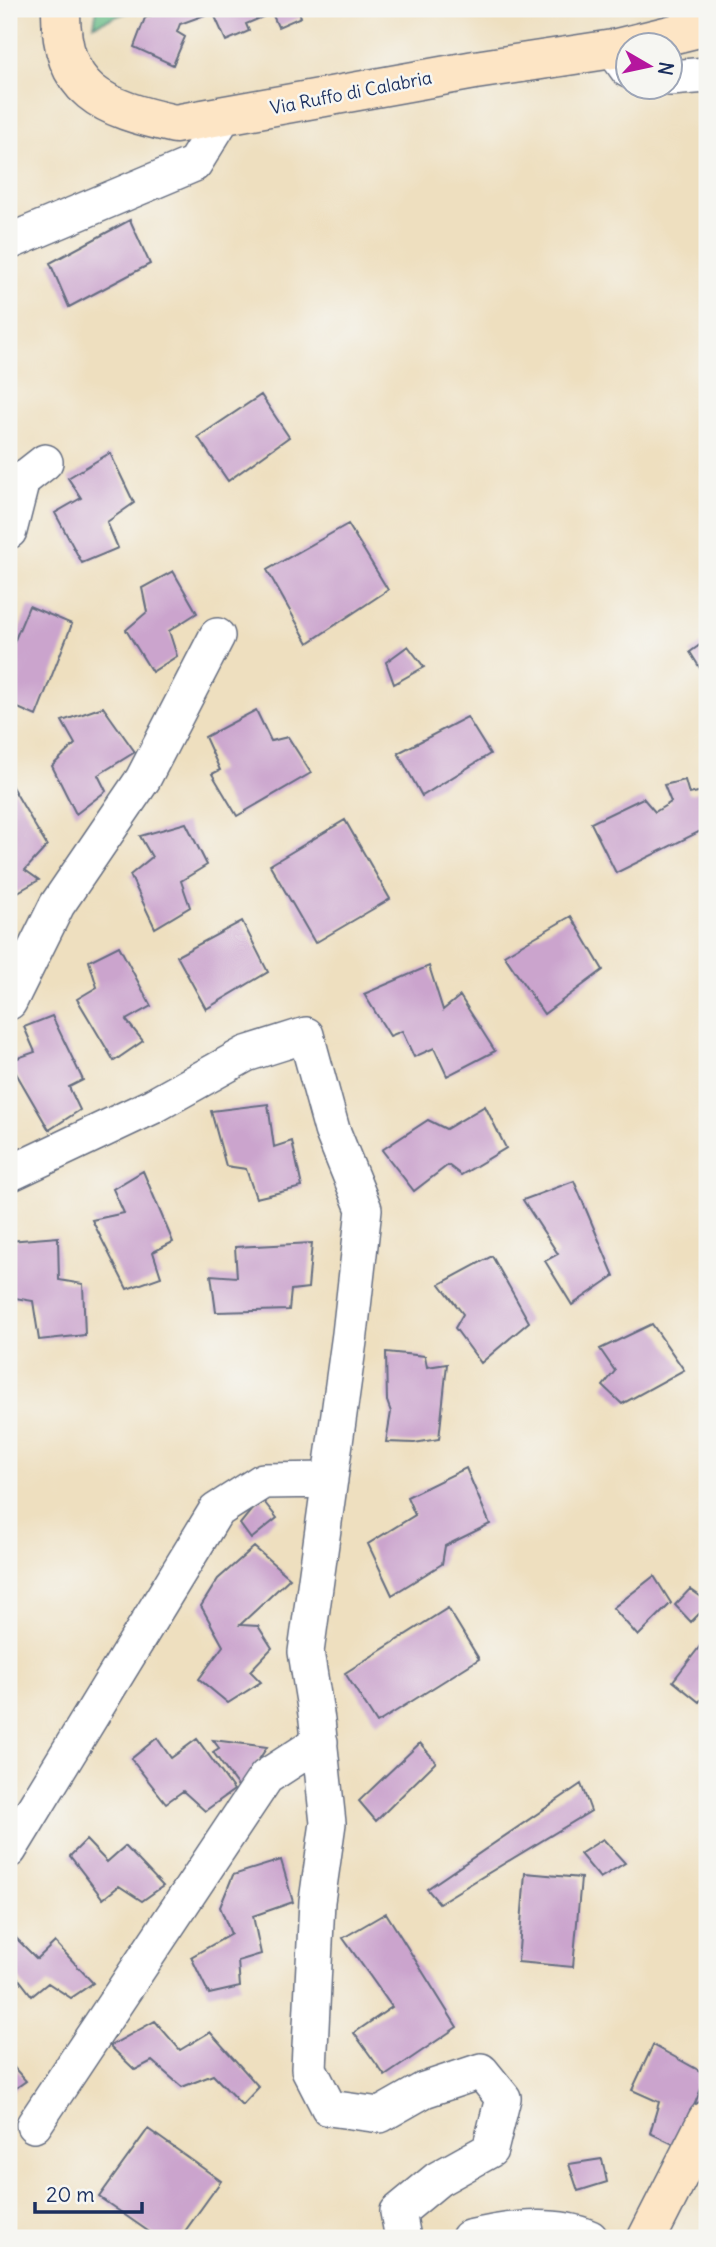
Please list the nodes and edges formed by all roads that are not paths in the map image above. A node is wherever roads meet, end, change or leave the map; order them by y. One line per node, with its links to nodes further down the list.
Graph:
1 (61, 9): 7 (street, Via Ruffo di Calabria)
2 (707, 26): 3 (street, Via Ruffo di Calabria)
3 (684, 35)
4 (614, 60): 7 (street, Via Ruffo di Calabria)
5 (707, 75): 6 (street)
6 (684, 77)
7 (223, 117): 8 (street)
8 (9, 242)
9 (45, 462): 10 (street)
10 (9, 531)
11 (217, 636): 12 (street)
12 (9, 1002)
13 (9, 1174): 14 (street)
14 (330, 1480): 15 (street); 16 (street)
15 (320, 1742): 18 (street); 19 (street)
16 (9, 1850)
17 (707, 2120): 22 (street)
18 (34, 2124)
19 (403, 2238)
20 (469, 2238): 21 (street)
21 (590, 2238)
22 (647, 2238)

